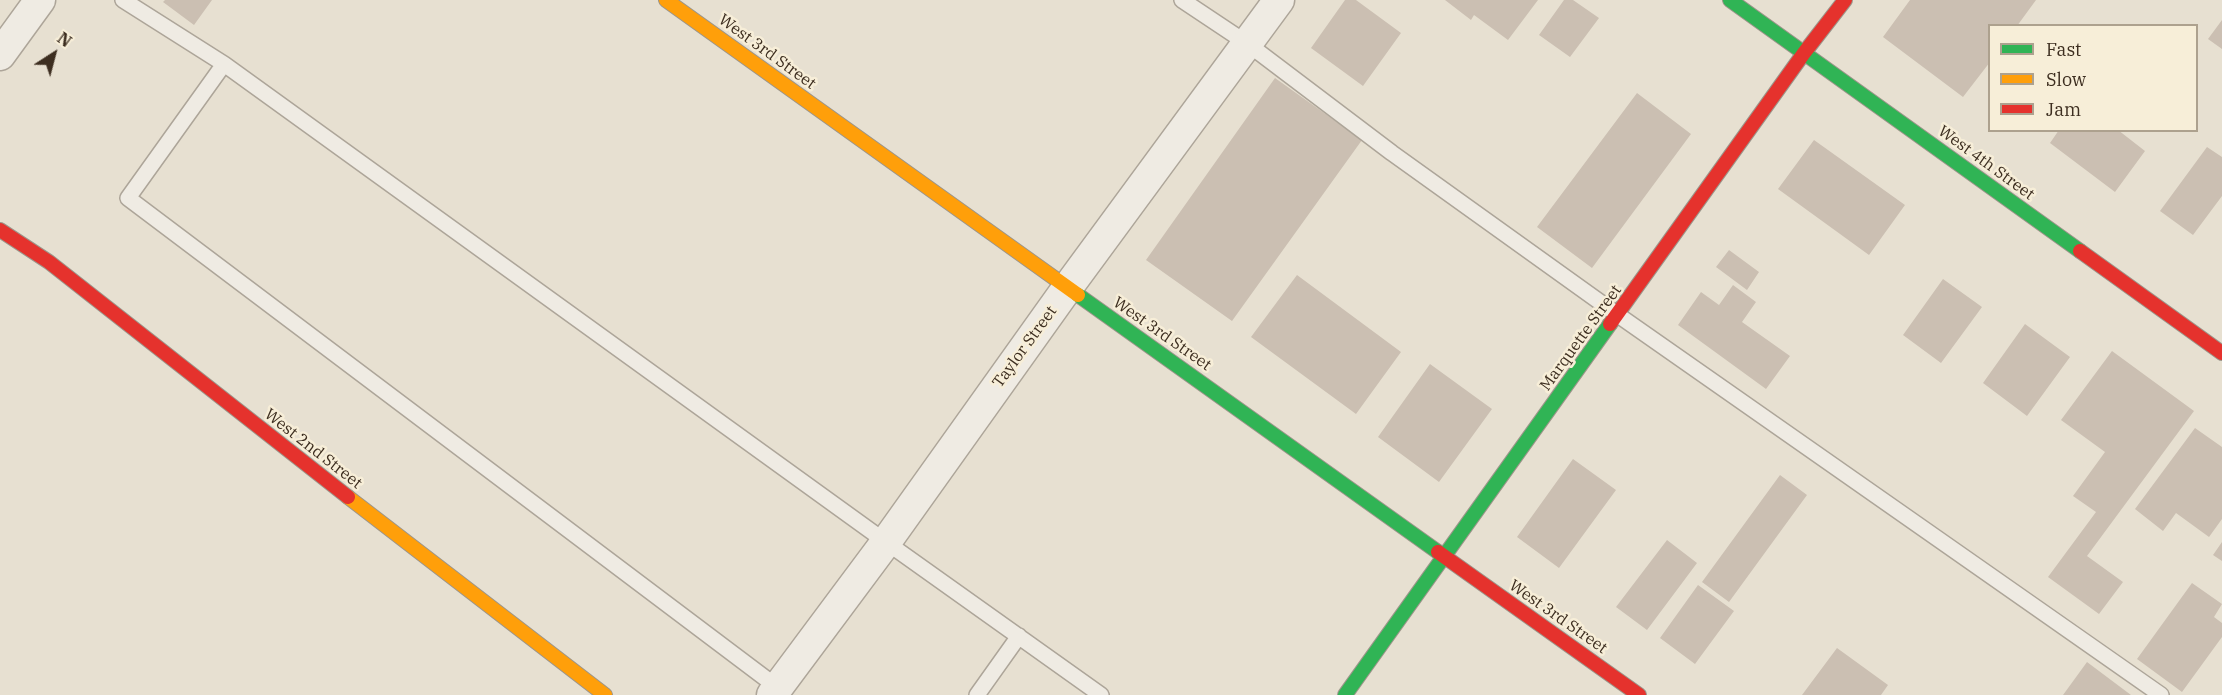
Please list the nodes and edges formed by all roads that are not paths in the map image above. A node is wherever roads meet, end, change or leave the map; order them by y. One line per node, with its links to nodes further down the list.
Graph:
1 (40, 0): 10 (street)
2 (123, 0): 11 (lane)
3 (666, 0): 13 (street, West 3rd Street)
4 (1182, 0): 8 (lane)
5 (1280, 0): 8 (street, Taylor Street)
6 (1730, 0): 9 (street, West 4th Street)
7 (1845, 0): 9 (street, Marquette Street)
8 (1248, 44): 13 (street, Taylor Street); 14 (lane)
9 (1804, 53): 14 (street, Marquette Street); 15 (street, West 4th Street)
10 (0, 55)
11 (224, 64): 16 (lane); 19 (lane)
12 (0, 230): 20 (street, West 2nd Street)
13 (1068, 287): 16 (street, Taylor Street); 17 (street, West 3rd Street)
14 (1618, 315): 17 (street, Marquette Street); 25 (lane)
15 (2222, 353)
16 (885, 542): 18 (lane); 19 (street, Taylor Street)
17 (1443, 555): 23 (street, Marquette Street); 24 (street, West 3rd Street)
18 (1019, 636): 21 (lane); 22 (lane)
19 (775, 691)
20 (605, 695)
21 (977, 695)
22 (1101, 695)
23 (1345, 695)
24 (1639, 695)
25 (2161, 695)

